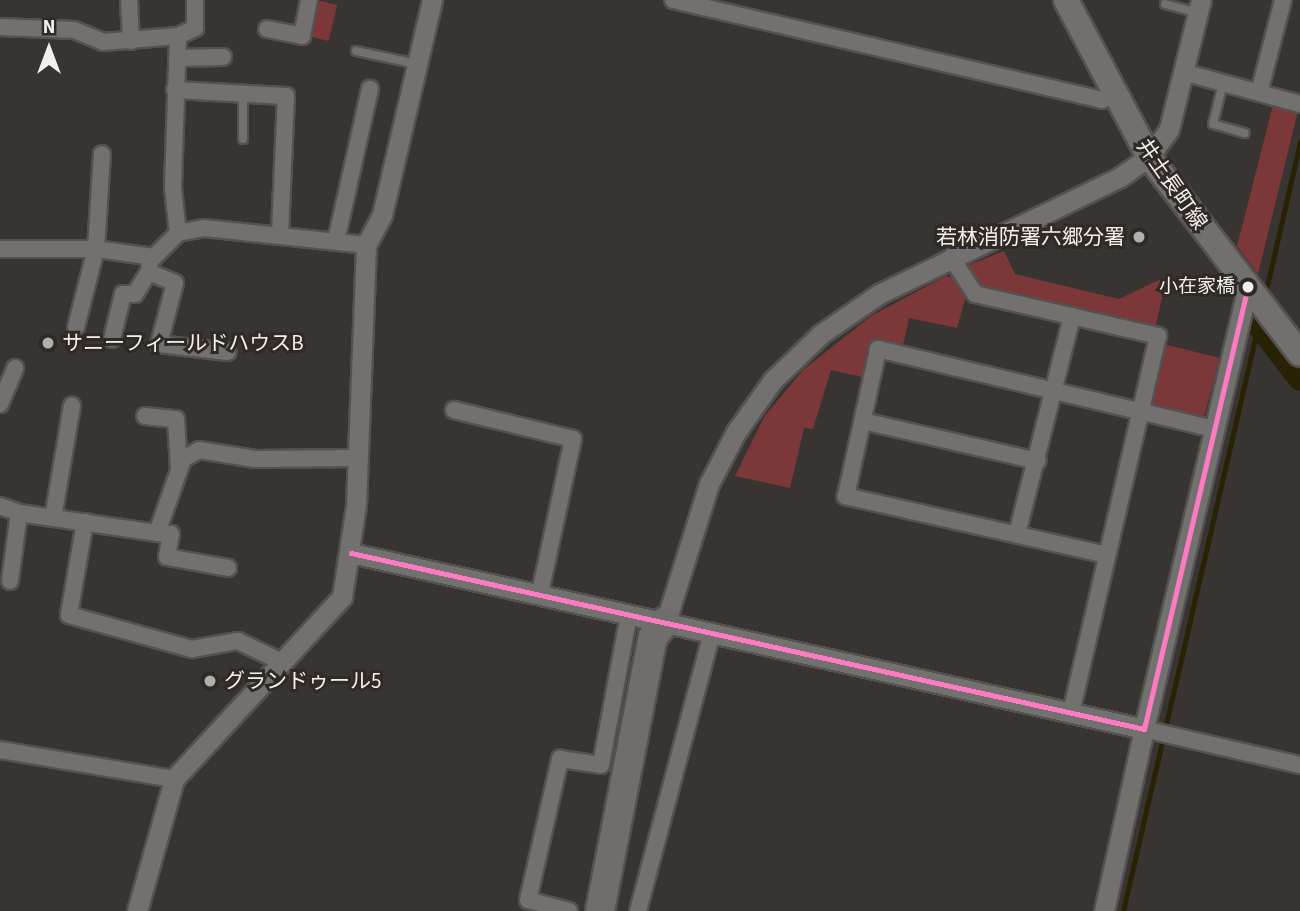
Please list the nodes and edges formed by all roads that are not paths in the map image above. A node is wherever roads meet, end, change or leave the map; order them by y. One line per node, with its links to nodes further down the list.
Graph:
1 (129, 0): 13 (street)
2 (195, 0): 12 (street)
3 (309, 0): 11 (street)
4 (432, 0): 17 (street)
5 (673, 0): 22 (street)
6 (1066, 0): 22 (main road, 井土長町線)
7 (1283, 0): 23 (street)
8 (1165, 4): 9 (lane)
9 (1200, 6): 18 (street)
10 (0, 27): 13 (street)
11 (267, 29)
12 (178, 36): 13 (street); 16 (street)
13 (131, 41)
14 (356, 51): 17 (lane)
15 (223, 57): 16 (street)
16 (177, 58): 21 (street)
17 (417, 64): 33 (street)
18 (1183, 72): 19 (street); 29 (street)
19 (1223, 83): 23 (street); 26 (lane)
20 (369, 89): 32 (street)
21 (176, 90): 24 (street); 30 (street)
22 (1113, 92): 29 (main road, 井土長町線)
23 (1259, 93): 25 (street)
24 (243, 94): 27 (lane); 31 (street)
25 (1300, 104)
26 (1245, 133)
27 (243, 139)
28 (102, 154): 35 (street)
29 (1149, 157): 36 (street); 38 (main road, 井土長町線)
30 (178, 233): 31 (street); 37 (street)
31 (280, 236): 32 (street)
32 (336, 241): 33 (street)
33 (366, 245): 53 (street)
34 (0, 249): 35 (street)
35 (96, 250): 37 (street); 40 (street)
36 (951, 257): 39 (street); 68 (street)
37 (149, 264): 41 (street); 42 (street)
38 (1257, 299): 43 (main road, 井土長町線); 52 (street)
39 (1072, 316): 45 (street); 49 (street)
40 (76, 327)
41 (112, 339)
42 (228, 352)
43 (1300, 354)
44 (15, 368): 46 (street)
45 (1053, 392): 49 (street); 51 (street); 54 (street)
46 (0, 404)
47 (72, 406): 58 (street)
48 (454, 410): 66 (street)
49 (1140, 412): 52 (street); 63 (street)
50 (145, 416): 55 (street)
51 (863, 421): 54 (street); 61 (street)
52 (1213, 429): 72 (street)
53 (356, 458): 55 (street); 62 (street)
54 (1037, 461): 61 (street)
55 (179, 469): 60 (street)
56 (0, 506): 57 (street)
57 (19, 513): 58 (street); 65 (street)
58 (53, 518): 59 (street)
59 (85, 522): 60 (street); 70 (street)
60 (157, 534): 64 (street)
61 (1017, 534): 63 (street)
62 (351, 553): 66 (street); 70 (street)
63 (1107, 555): 71 (street)
64 (228, 568)
65 (10, 581)
66 (540, 593): 67 (street)
67 (629, 614): 68 (street); 77 (street)
68 (666, 621): 69 (street); 78 (highway); 79 (highway)
69 (712, 632): 71 (street); 80 (street)
70 (280, 661): 75 (street)
71 (1071, 712): 72 (street)
72 (1155, 732): 74 (street); 81 (street)
73 (0, 750): 75 (street)
74 (1300, 765)
75 (174, 779): 76 (street)
76 (137, 911)
77 (569, 911)
78 (600, 911)
79 (617, 911)
80 (638, 911)
81 (1104, 911)

